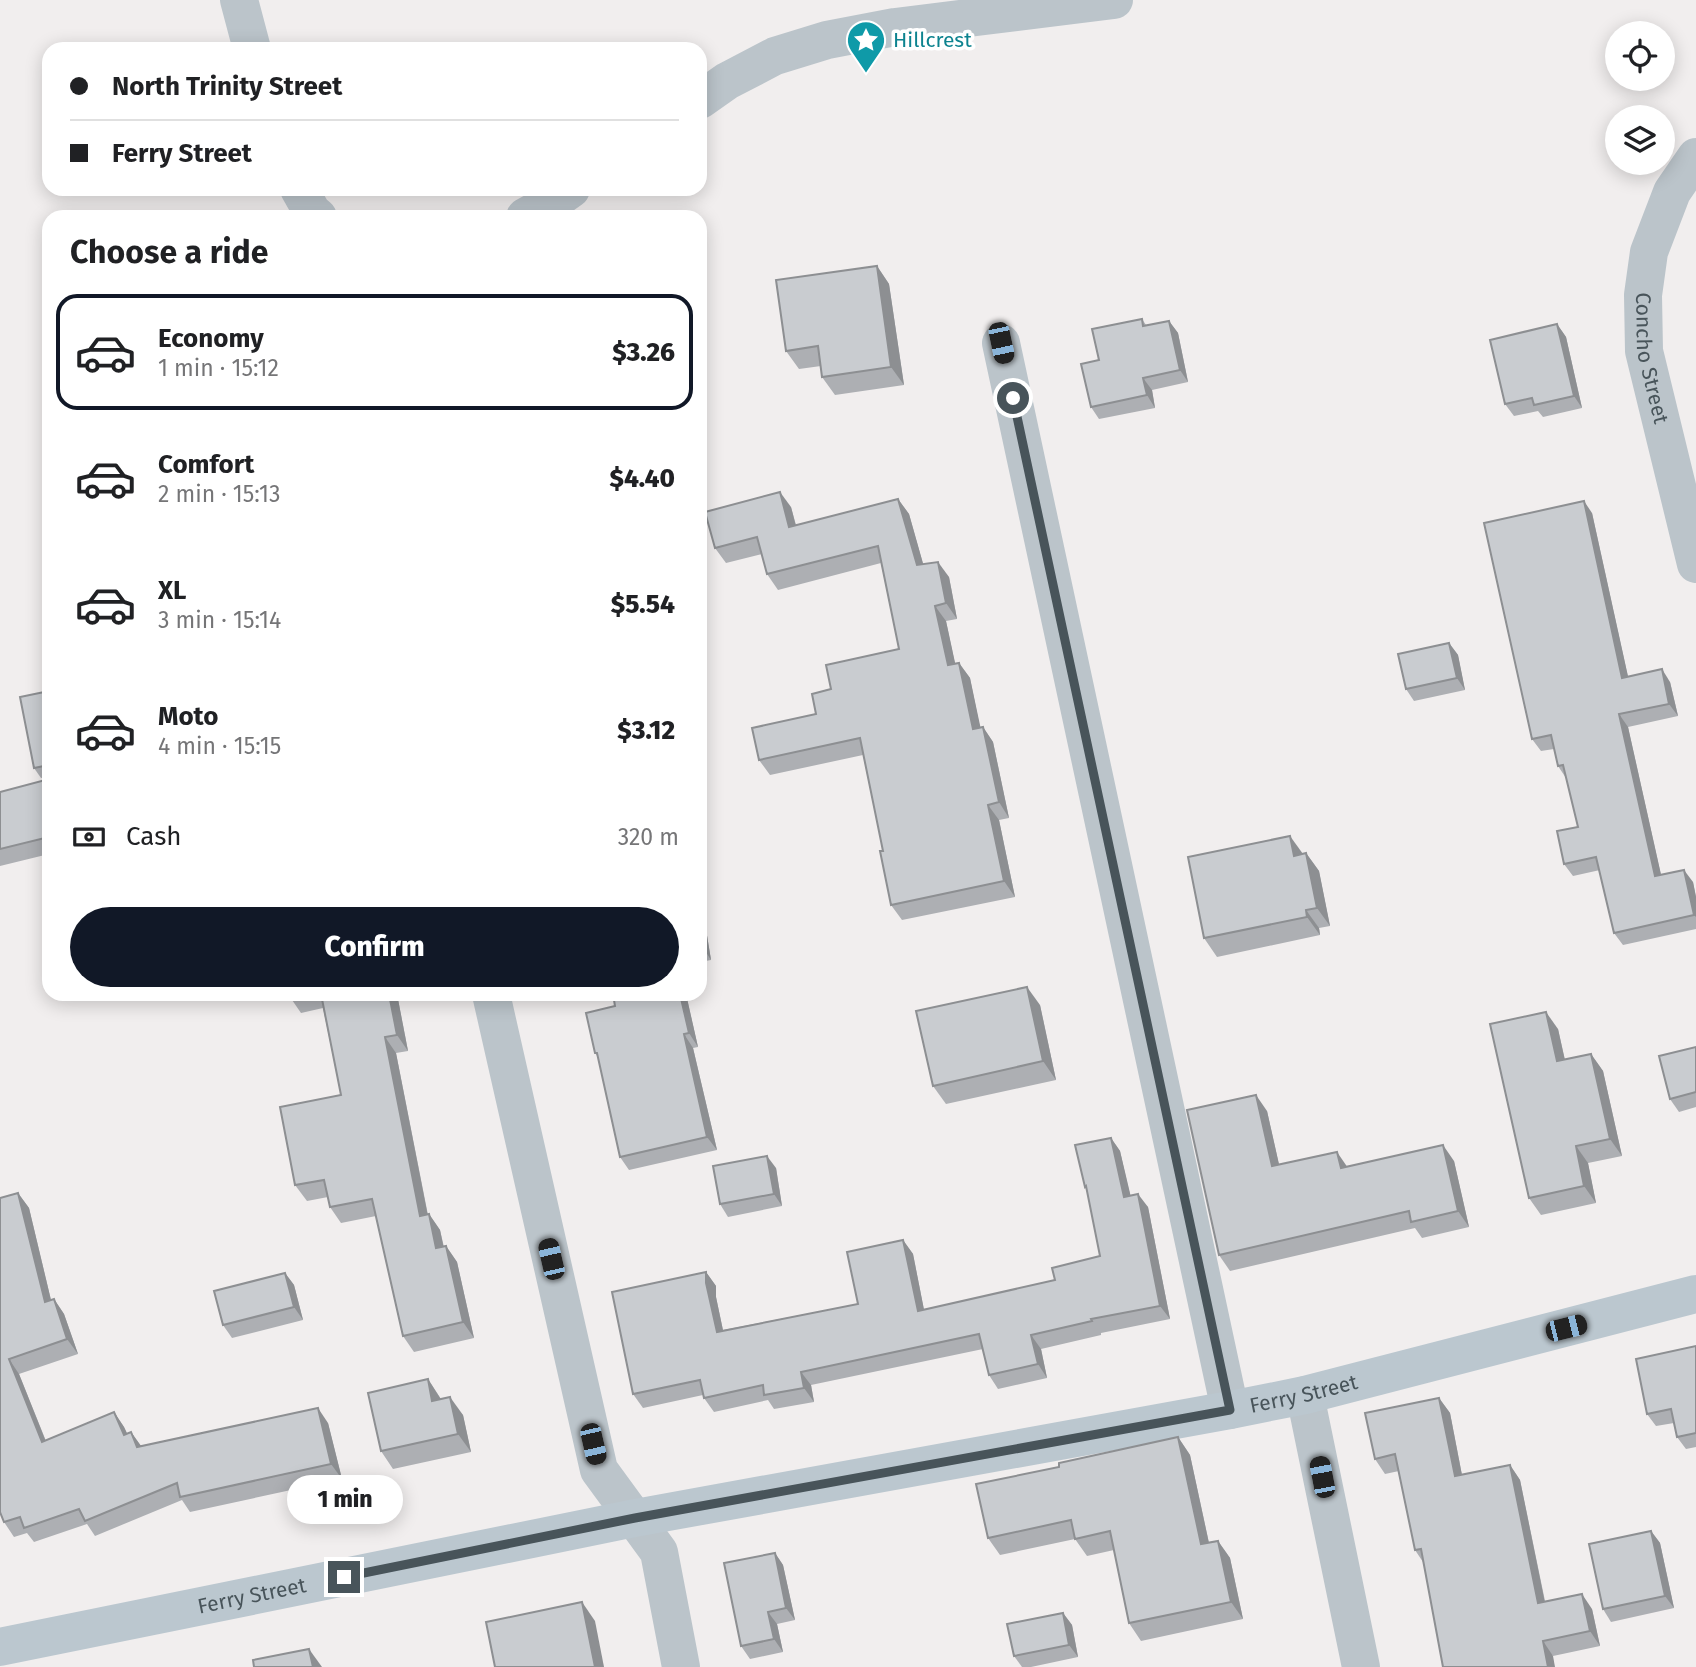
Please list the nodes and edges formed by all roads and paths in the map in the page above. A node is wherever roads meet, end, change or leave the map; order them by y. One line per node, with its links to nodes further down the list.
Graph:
1 (239, 0): 3 (street)
2 (1114, 0): 4 (street)
3 (250, 42)
4 (707, 95)
5 (1696, 157): 9 (street, Concho Street)
6 (561, 196): 7 (street)
7 (538, 210)
8 (1001, 343): 13 (street)
9 (1696, 565)
10 (493, 1001): 14 (street)
11 (1696, 1294): 12 (street, Ferry Street)
12 (1305, 1395): 13 (street, Ferry Street); 18 (street)
13 (1230, 1410): 14 (street, Ferry Street)
14 (635, 1518): 15 (street, Ferry Street); 17 (street)
15 (0, 1648): 16 (street)
16 (6, 1667)
17 (681, 1667)
18 (1361, 1667)

